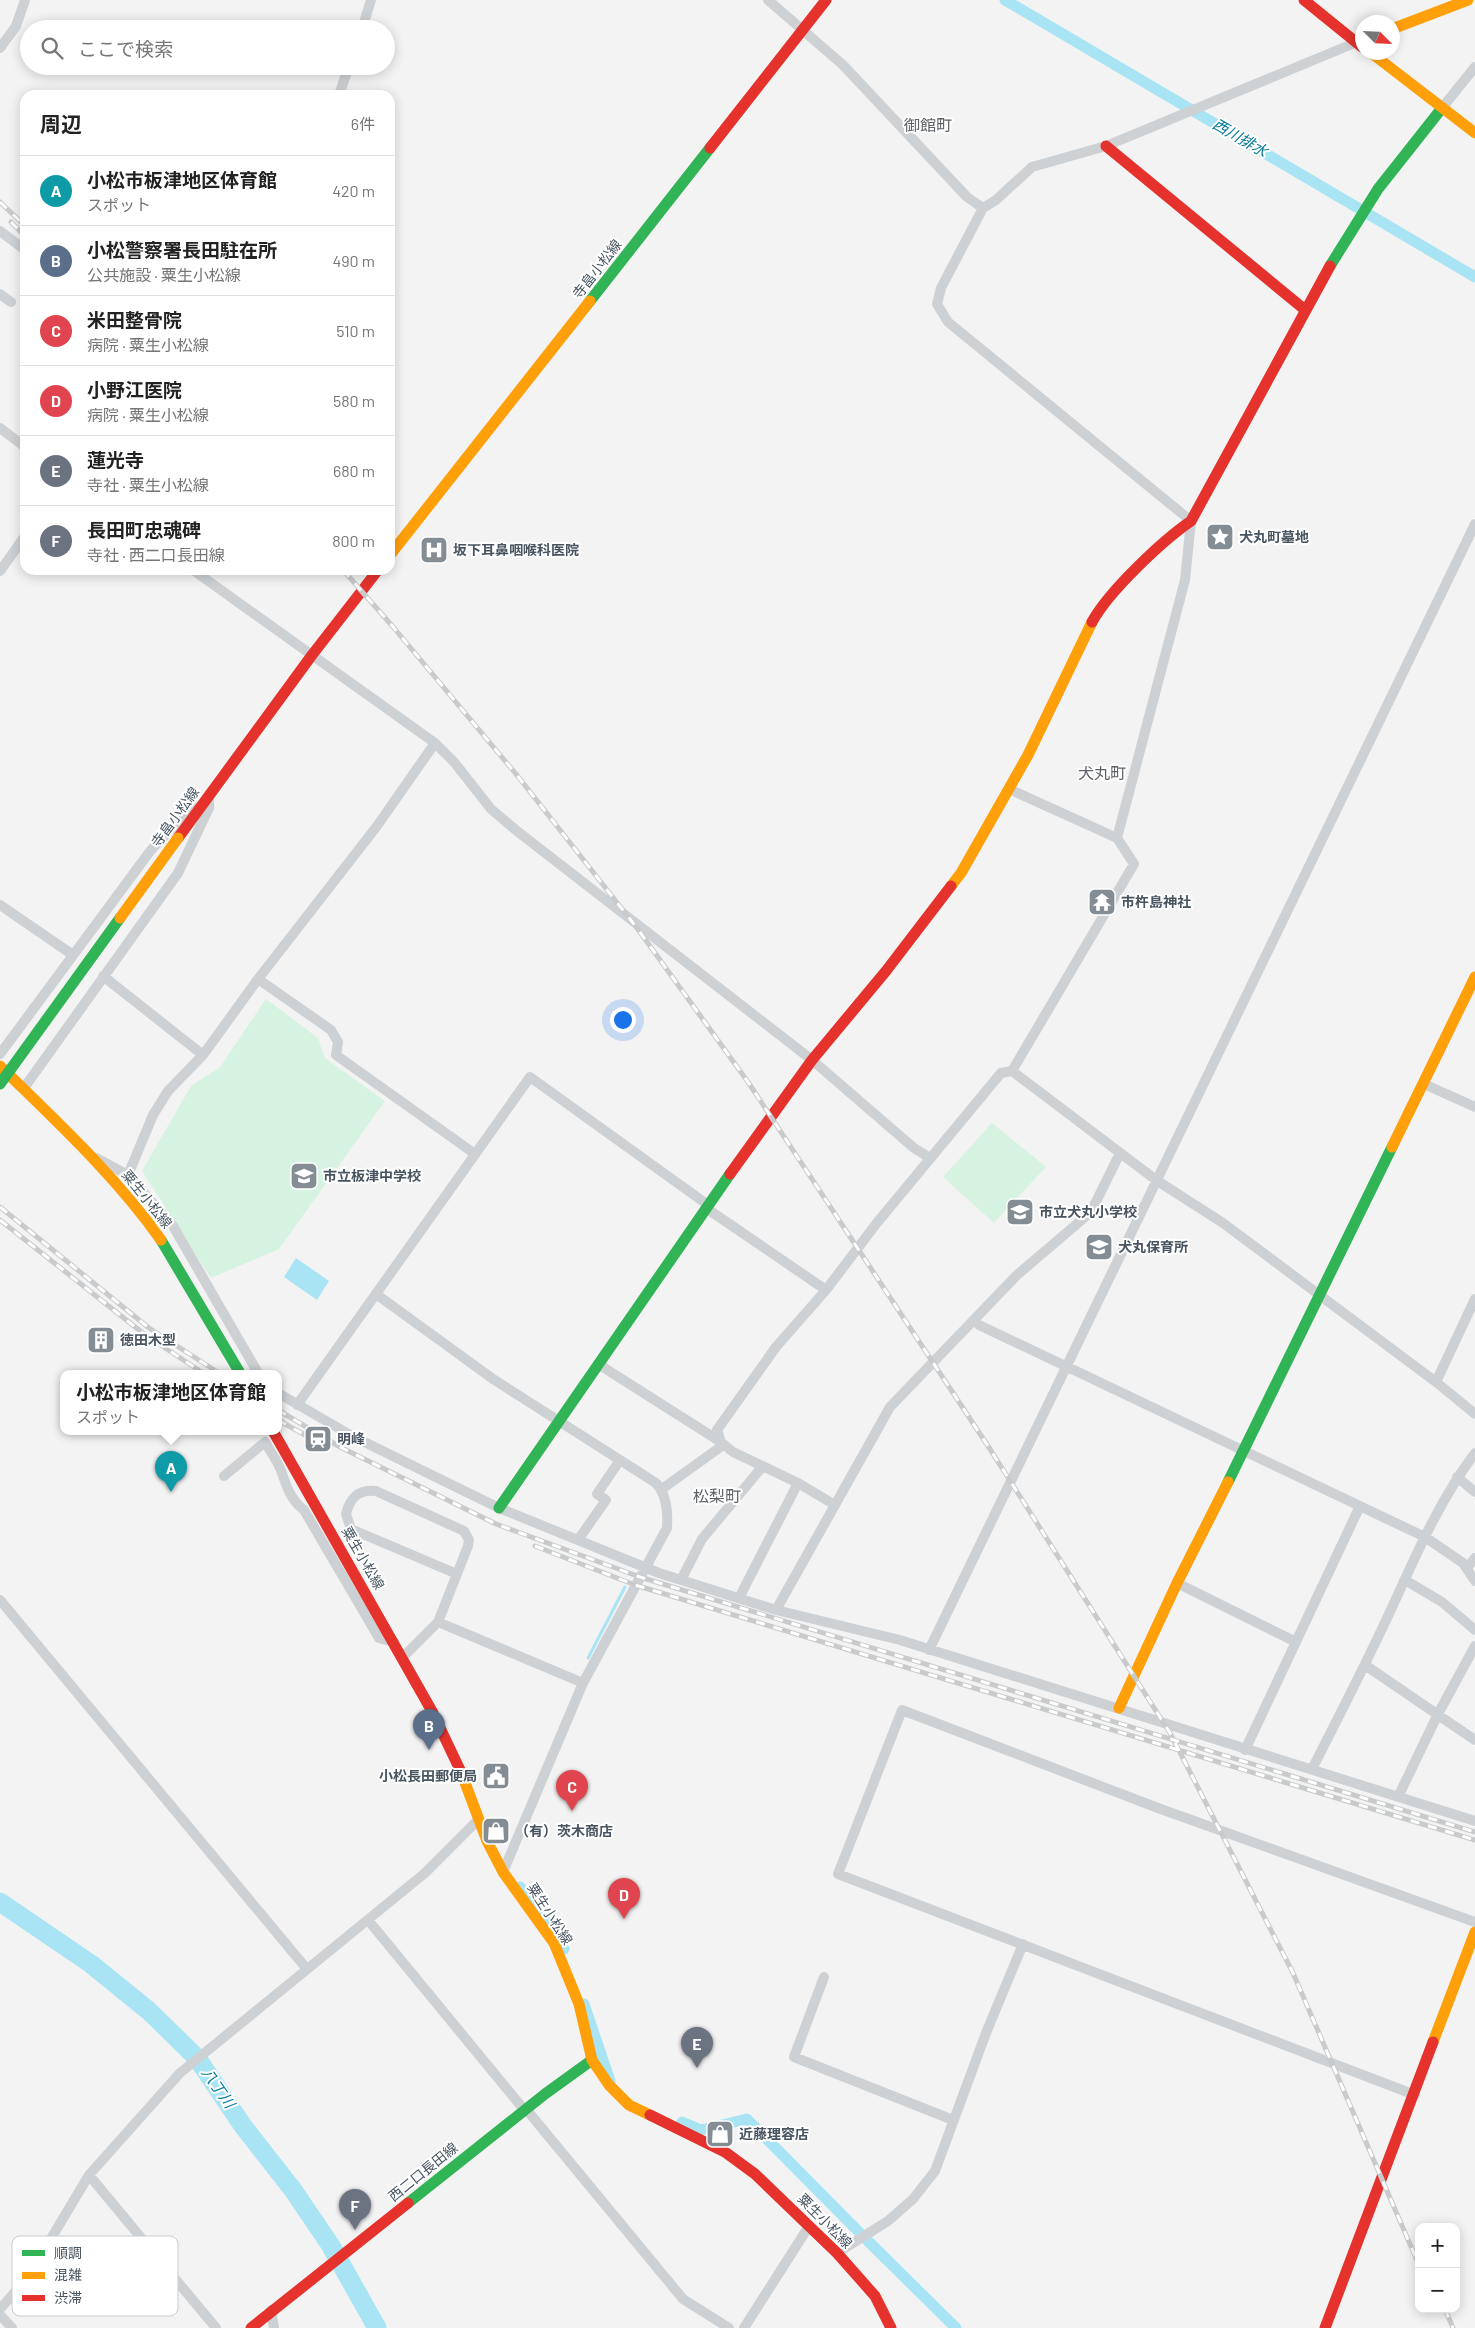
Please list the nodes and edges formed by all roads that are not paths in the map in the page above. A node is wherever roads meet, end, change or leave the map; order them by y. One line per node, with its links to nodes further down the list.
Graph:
1 (25, 0): 12 (street)
2 (372, 0): 7 (street)
3 (768, 0): 9 (street)
4 (826, 0): 9 (main road, 寺畠小松線)
5 (1304, 0): 10 (main road)
6 (1468, 0): 8 (main road)
7 (365, 20)
8 (1400, 26)
9 (802, 30): 20 (street); 31 (main road, 寺畠小松線)
10 (1355, 38)
11 (1355, 45): 19 (street)
12 (0, 48)
13 (1380, 60): 17 (main road)
14 (1475, 67): 17 (street)
15 (346, 75): 16 (street)
16 (341, 90)
17 (1442, 108): 18 (main road); 25 (main road)
18 (1475, 133)
19 (1106, 146): 20 (street); 25 (main road)
20 (983, 208): 28 (street)
21 (0, 231): 22 (street)
22 (20, 246)
23 (0, 294): 24 (street)
24 (10, 302)
25 (1304, 309): 28 (main road)
26 (0, 428): 27 (street)
27 (20, 443)
28 (1191, 521): 37 (main road); 39 (street)
29 (1475, 524): 59 (street)
30 (20, 543): 32 (street)
31 (395, 549)
32 (0, 571)
33 (200, 575): 35 (street)
34 (374, 575): 35 (main road, 寺畠小松線)
35 (312, 655): 36 (street); 38 (main road, 寺畠小松線)
36 (436, 743): 44 (street); 47 (street)
37 (1009, 790): 39 (street); 47 (main road)
38 (210, 795): 41 (street); 42 (street); 50 (main road, 寺畠小松線, bridge)
39 (1117, 838): 49 (street)
40 (0, 905): 41 (street)
41 (73, 955): 45 (street)
42 (104, 976): 46 (street); 52 (street)
43 (1475, 977): 51 (main road)
44 (258, 979): 46 (street); 55 (street)
45 (0, 1054)
46 (203, 1055): 58 (street)
47 (812, 1060): 57 (street); 60 (main road)
48 (0, 1066): 52 (main road, 粟生小松線)
49 (1012, 1071): 54 (street); 57 (street)
50 (0, 1084)
51 (1424, 1084): 53 (street); 63 (main road)
52 (24, 1088): 56 (main road, 粟生小松線)
53 (1475, 1107)
54 (1120, 1153): 59 (street); 86 (street)
55 (475, 1154): 60 (street); 62 (street)
56 (90, 1155): 58 (street); 68 (main road, 粟生小松線)
57 (930, 1158): 61 (street)
58 (128, 1175): 69 (street)
59 (1156, 1180): 63 (street); 67 (street)
60 (707, 1206): 61 (street); 66 (main road)
61 (826, 1290): 76 (street)
62 (376, 1294): 72 (street); 74 (street)
63 (1318, 1296): 70 (street); 77 (main road)
64 (1475, 1299): 70 (street)
65 (979, 1325): 67 (street)
66 (598, 1364): 74 (main road); 76 (street)
67 (1065, 1368): 77 (street); 107 (street)
68 (238, 1370)
69 (256, 1370)
70 (1436, 1382): 73 (street)
71 (282, 1396): 72 (street)
72 (297, 1405): 88 (street)
73 (1475, 1414)
74 (558, 1421): 79 (street); 88 (main road)
75 (275, 1435): 104 (main road, 粟生小松線)
76 (721, 1442): 80 (street); 84 (street)
77 (1245, 1450): 87 (street); 98 (main road)
78 (1475, 1453): 82 (street)
79 (620, 1460): 84 (street); 90 (street)
80 (763, 1466): 83 (street); 95 (street)
81 (224, 1476): 104 (street)
82 (1457, 1478): 85 (street); 89 (street)
83 (798, 1483): 86 (street); 99 (street)
84 (662, 1489): 92 (street)
85 (1475, 1492)
86 (835, 1505): 101 (street)
87 (1360, 1506): 89 (street); 105 (street)
88 (499, 1508): 90 (street)
89 (1425, 1537): 93 (street); 96 (street)
90 (578, 1540): 92 (street)
91 (1475, 1558): 93 (street)
92 (645, 1567): 95 (street); 110 (street)
93 (1467, 1568): 97 (street)
94 (457, 1574): 94 (street); 102 (street)
95 (681, 1580): 99 (street)
96 (1405, 1580): 103 (street); 109 (street)
97 (1475, 1581)
98 (1177, 1583): 105 (street); 111 (main road)
99 (739, 1598): 101 (street)
100 (0, 1600): 124 (street)
101 (776, 1610): 107 (street)
102 (438, 1622): 108 (street); 110 (street)
103 (1475, 1630)
104 (394, 1642): 108 (main road, 粟生小松線)
105 (1296, 1642): 114 (street)
106 (1475, 1646): 112 (street)
107 (929, 1650): 111 (street)
108 (402, 1657): 117 (main road, 粟生小松線)
109 (1365, 1664): 112 (street); 115 (street)
110 (583, 1683): 119 (street)
111 (1119, 1708): 114 (street)
112 (1438, 1714): 113 (street); 116 (street)
113 (1475, 1740)
114 (1245, 1750): 115 (street)
115 (1312, 1769): 116 (street)
116 (1398, 1797): 118 (street)
117 (479, 1819): 119 (main road, 粟生小松線); 120 (street)
118 (1475, 1821)
119 (503, 1872): 126 (main road, 粟生小松線)
120 (368, 1920): 124 (street); 128 (street)
121 (1475, 1922): 123 (street)
122 (1475, 1932): 127 (main road)
123 (1023, 1944): 127 (street); 129 (street)
124 (306, 1968): 130 (street)
125 (824, 1977): 129 (street)
126 (592, 2060): 128 (main road, 西二口長田線); 131 (main road, 粟生小松線)
127 (1415, 2095): 147 (main road)
128 (526, 2109): 138 (main road, 西二口長田線); 144 (street)
129 (953, 2120): 134 (street)
130 (89, 2175): 132 (street); 133 (street)
131 (809, 2226): 134 (main road, 粟生小松線); 145 (street)
132 (53, 2236)
133 (140, 2236)
134 (836, 2253): 146 (main road, 粟生小松線)
135 (178, 2282): 141 (street)
136 (12, 2295): 137 (street)
137 (0, 2309)
138 (271, 2310): 142 (main road, 西二口長田線); 143 (street)
139 (0, 2315): 140 (street)
140 (12, 2328)
141 (216, 2328)
142 (251, 2328)
143 (274, 2328)
144 (729, 2328)
145 (744, 2328)
146 (892, 2328)
147 (1325, 2328)

